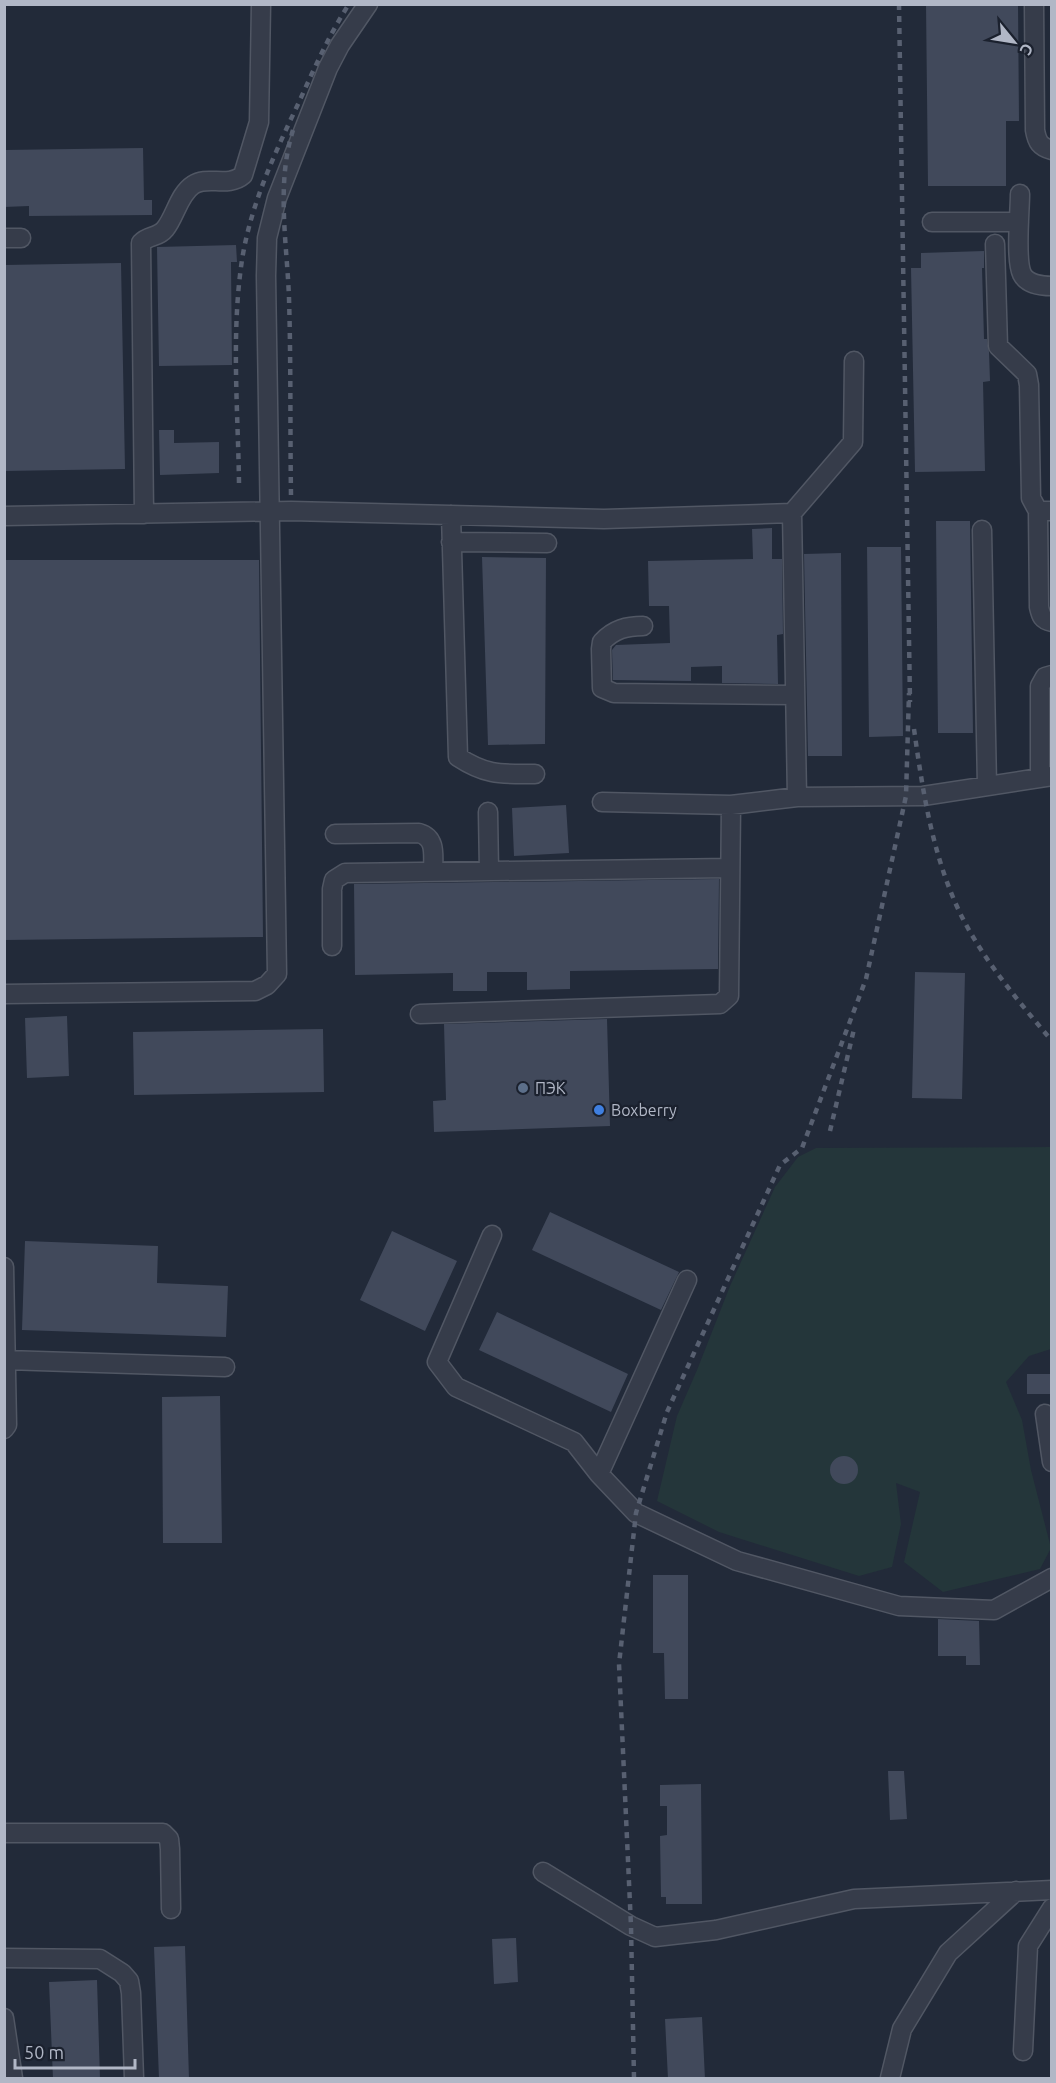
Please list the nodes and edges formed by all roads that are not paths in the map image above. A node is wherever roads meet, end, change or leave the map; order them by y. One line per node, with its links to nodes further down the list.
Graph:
1 (261, 4): 14 (street)
2 (368, 4): 12 (street)
3 (1034, 4): 4 (street)
4 (1052, 150)
5 (1020, 194): 7 (street)
6 (932, 222): 7 (street)
7 (1019, 222): 9 (street)
8 (995, 244): 11 (street)
9 (1052, 286)
10 (854, 361): 13 (street)
11 (1045, 511): 20 (street)
12 (268, 512): 14 (street); 15 (street); 37 (street)
13 (792, 513): 15 (street); 23 (street)
14 (144, 514): 16 (street)
15 (451, 515): 18 (street)
16 (4, 516)
17 (982, 530): 27 (street)
18 (452, 542): 19 (street); 25 (street)
19 (547, 543)
20 (1052, 622)
21 (644, 626): 23 (street)
22 (1052, 675): 24 (street)
23 (795, 695): 28 (street)
24 (1046, 737): 26 (street)
25 (535, 774)
26 (1046, 777): 27 (street)
27 (987, 786): 28 (street)
28 (797, 797): 30 (street)
29 (602, 802): 30 (street)
30 (732, 805): 33 (street)
31 (488, 812): 34 (street)
32 (335, 834): 35 (street)
33 (730, 868): 34 (street); 38 (street)
34 (489, 871): 35 (street)
35 (433, 872): 36 (street)
36 (332, 946)
37 (4, 994)
38 (420, 1014)
39 (492, 1234): 47 (street)
40 (4, 1267): 42 (street)
41 (687, 1280): 47 (street)
42 (6, 1360): 43 (street); 45 (street)
43 (225, 1367)
44 (1045, 1414): 46 (street)
45 (4, 1429)
46 (1052, 1462)
47 (599, 1474): 48 (street)
48 (1052, 1578)
49 (4, 1833): 54 (street)
50 (543, 1872): 52 (street)
51 (1052, 1890): 52 (street)
52 (1016, 1891): 60 (street)
53 (1052, 1908): 57 (street)
54 (171, 1909)
55 (4, 1958): 59 (street)
56 (4, 2018): 58 (street)
57 (1023, 2051)
58 (13, 2079)
59 (134, 2079)
60 (890, 2079)

